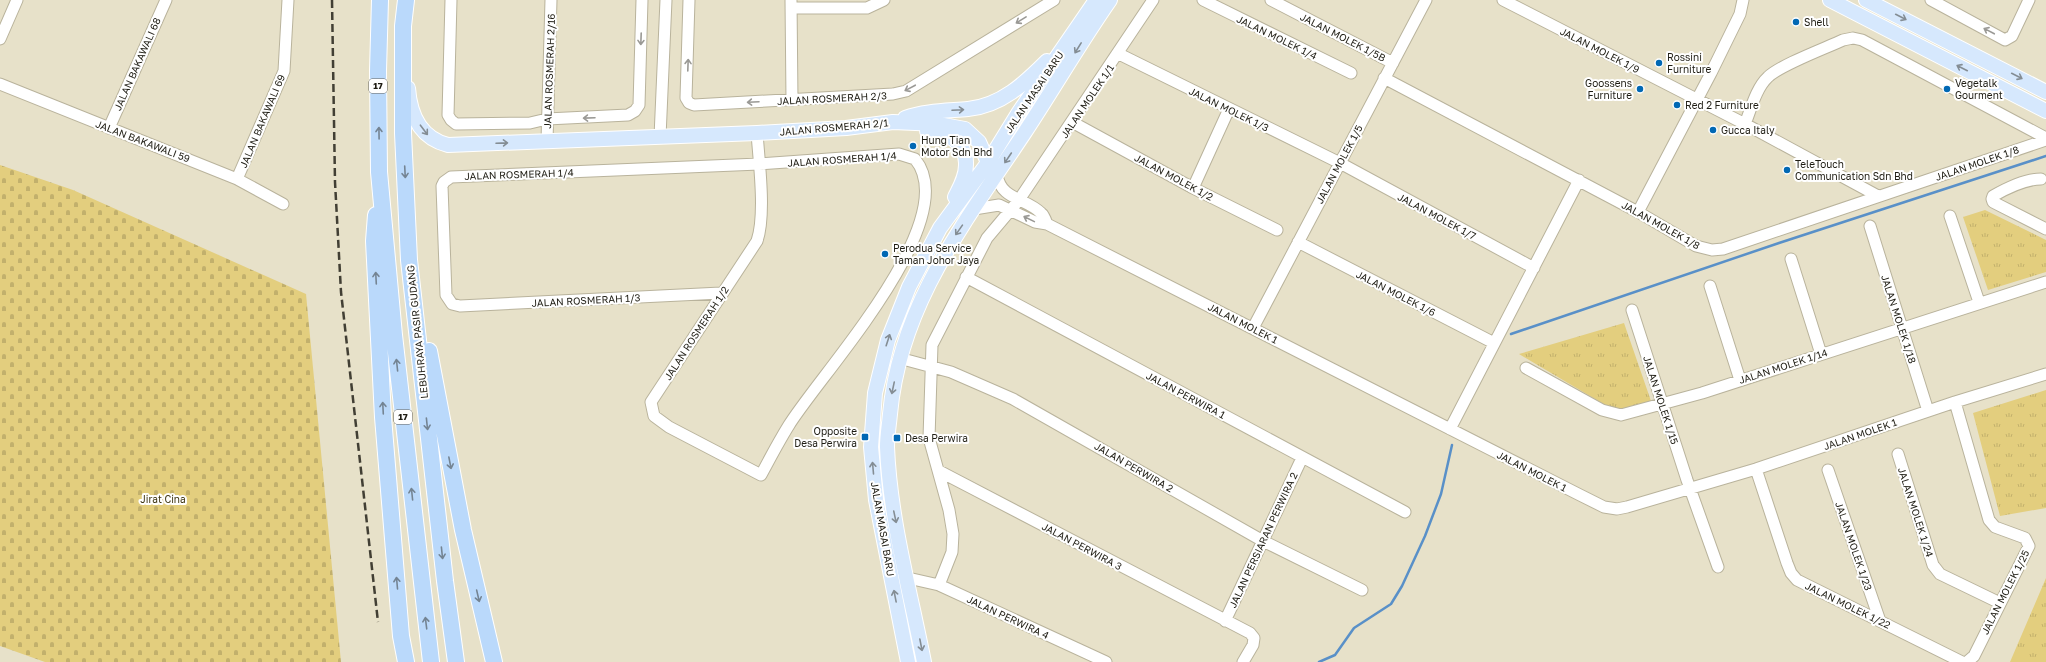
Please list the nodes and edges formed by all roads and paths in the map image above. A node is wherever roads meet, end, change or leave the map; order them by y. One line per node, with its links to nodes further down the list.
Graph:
1 (17, 0): 30 (street)
2 (166, 0): 45 (street, JALAN BAKAWALI 68)
3 (288, 0): 56 (street, JALAN BAKAWALI 69)
4 (380, 0): 54 (highway, 17, one-way to 4)
5 (406, 0): 28 (highway, LEBUHRAYA PASIR GUDANG / 17)
6 (451, 0): 41 (street)
7 (551, 0): 41 (street, JALAN ROSMERAH 2/16)
8 (642, 0): 41 (street, one-way to 41)
9 (666, 0): 48 (street)
10 (690, 0): 37 (street, JALAN ROSMERAH 2/3, one-way to 10)
11 (884, 0): 26 (street)
12 (1054, 0): 37 (street, JALAN ROSMERAH 2/3, one-way to 37)
13 (1096, 0): 29 (main road, JALAN MASAI BARU)
14 (1110, 0): 55 (main road, JALAN MASAI BARU, one-way to 55)
15 (1153, 0): 31 (street, JALAN MOLEK 1/1)
16 (1203, 0): 33 (street, JALAN MOLEK 1/4)
17 (1271, 0): 32 (street, JALAN MOLEK 1/5B)
18 (1426, 0): 32 (street, JALAN MOLEK 1/5)
19 (1503, 0): 38 (street, JALAN MOLEK 1/9)
20 (1743, 0): 27 (street)
21 (1753, 0): 27 (street)
22 (1830, 0): 40 (main road, one-way to 22)
23 (1866, 0): 36 (main road, one-way to 36)
24 (1931, 0): 25 (street, one-way to 24)
25 (2029, 0)
26 (791, 4): 37 (street)
27 (1740, 14): 38 (street)
28 (403, 26): 50 (main road, JALAN ROSMERAH 2/1, one-way to 50); 74 (highway, LEBUHRAYA PASIR GUDANG / 17, one-way to 74)
29 (1075, 32): 42 (main road, one-way to 29); 52 (main road, JALAN MASAI BARU)
30 (0, 38)
31 (1119, 54): 39 (street, JALAN MOLEK 1/3); 43 (street, JALAN MOLEK 1/1)
32 (1392, 63): 34 (street, JALAN MOLEK 1/5)
33 (1351, 73)
34 (1384, 78): 53 (street, JALAN MOLEK 1/5); 58 (street, JALAN MOLEK 1/8)
35 (0, 84): 45 (street, JALAN BAKAWALI 59)
36 (2046, 92)
37 (792, 100)
38 (1697, 100): 44 (street, JALAN MOLEK 1/9); 65 (street)
39 (1229, 109): 53 (street, JALAN MOLEK 1/3); 59 (street)
40 (2046, 111)
41 (547, 119): 50 (street, JALAN ROSMERAH 2/16)
42 (893, 122): 46 (main road, JALAN ROSMERAH 2/1); 52 (main road, JALAN ROSMERAH 2/1)
43 (1072, 122): 59 (street, JALAN MOLEK 1/2); 61 (street, JALAN MOLEK 1/1)
44 (1745, 124): 49 (street); 60 (street, JALAN MOLEK 1/9)
45 (109, 128): 56 (street, JALAN BAKAWALI 59)
46 (846, 128): 47 (main road, JALAN ROSMERAH 2/1); 69 (main road)
47 (757, 133): 48 (main road, JALAN ROSMERAH 2/1); 51 (street, JALAN ROSMERAH 1/2)
48 (660, 137): 50 (main road, JALAN ROSMERAH 2/1)
49 (2046, 139): 60 (street, JALAN MOLEK 1/8)
50 (547, 141)
51 (759, 164): 79 (street, JALAN ROSMERAH 1/2); 81 (street, JALAN ROSMERAH 1/4); 101 (street, JALAN ROSMERAH 1/4)
52 (987, 164): 55 (main road); 69 (main road, JALAN MASAI BARU)
53 (1340, 164): 72 (street, JALAN MOLEK 1/5); 75 (street, JALAN MOLEK 1/7)
54 (379, 172): 112 (highway, one-way to 54); 115 (highway, 17, one-way to 54)
55 (997, 175): 61 (street, JALAN MOLEK 1); 63 (main road, JALAN MASAI BARU)
56 (237, 179): 62 (street, JALAN BAKAWALI 59)
57 (2042, 179): 70 (street)
58 (1579, 180): 65 (street, JALAN MOLEK 1/8); 75 (street)
59 (1193, 188): 71 (street, JALAN MOLEK 1/2)
60 (1878, 196): 65 (street, JALAN MOLEK 1/8)
61 (1019, 200): 64 (street, JALAN MOLEK 1/1); 67 (street, JALAN MOLEK 1)
62 (283, 204)
63 (974, 209): 64 (street, JALAN MOLEK 1); 87 (main road, JALAN MASAI BARU, one-way to 87)
64 (1012, 210): 67 (street, JALAN MOLEK 1, one-way to 64); 76 (street, JALAN MOLEK 1/1)
65 (1638, 212)
66 (1950, 216): 80 (street)
67 (1047, 224): 83 (street, JALAN MOLEK 1)
68 (1870, 226): 84 (street, JALAN MOLEK 1/18)
69 (940, 228): 118 (main road, JALAN MASAI BARU, one-way to 69)
70 (2046, 229)
71 (1277, 230)
72 (1298, 242): 83 (street, JALAN MOLEK 1/5); 85 (street, JALAN MOLEK 1/6)
73 (1791, 259): 86 (street)
74 (409, 260): 116 (highway, LEBUHRAYA PASIR GUDANG / 17, one-way to 116); 117 (highway, one-way to 117)
75 (1534, 268): 85 (street)
76 (966, 277): 88 (street, JALAN MOLEK 1/1); 97 (street, JALAN PERWIRA 1)
77 (2046, 282): 80 (street, JALAN MOLEK 1/14)
78 (1710, 286): 91 (street)
79 (721, 293): 81 (street, JALAN ROSMERAH 1/3); 101 (street, JALAN ROSMERAH 1/2)
80 (1979, 302): 84 (street, JALAN MOLEK 1/14)
81 (452, 304)
82 (1632, 310): 93 (street, JALAN MOLEK 1/15)
83 (1253, 328): 95 (street, JALAN MOLEK 1)
84 (1902, 328): 86 (street, JALAN MOLEK 1/14); 94 (street, JALAN MOLEK 1/18)
85 (1494, 343): 95 (street)
86 (1821, 354): 91 (street, JALAN MOLEK 1/14)
87 (899, 358): 88 (street, JALAN PERWIRA 2); 106 (main road, JALAN MASAI BARU, one-way to 106)
88 (930, 365): 100 (street, JALAN MOLEK 1/1); 104 (street, JALAN PERWIRA 2)
89 (1526, 368): 93 (street, JALAN MOLEK 1/14)
90 (2046, 374): 92 (street, JALAN MOLEK 1)
91 (1740, 380): 93 (street, JALAN MOLEK 1/14)
92 (1955, 402): 94 (street, JALAN MOLEK 1); 109 (street, JALAN MOLEK 1/25)
93 (1663, 404): 102 (street, JALAN MOLEK 1/15)
94 (1928, 411): 98 (street, JALAN MOLEK 1)
95 (1450, 429): 102 (street, JALAN MOLEK 1)
96 (1898, 454): 109 (street, JALAN MOLEK 1/24)
97 (1302, 458): 103 (street, JALAN PERWIRA 1); 104 (street, JALAN PERSIARAN PERWIRA 2)
98 (1756, 469): 102 (street, JALAN MOLEK 1); 111 (street, JALAN MOLEK 1/22)
99 (1828, 470): 111 (street, JALAN MOLEK 1/23)
100 (939, 471): 107 (street, JALAN MOLEK 1/1); 110 (street, JALAN PERWIRA 3)
101 (761, 475)
102 (1690, 490): 105 (street, JALAN MOLEK 1/15)
103 (1405, 512)
104 (1263, 541): 108 (street, JALAN PERWIRA 2); 110 (street, JALAN PERSIARAN PERWIRA 2)
105 (1718, 567)
106 (908, 578): 107 (street, JALAN PERWIRA 4); 119 (main road, JALAN MASAI BARU, one-way to 119)
107 (939, 585): 120 (street, JALAN PERWIRA 4)
108 (1362, 590)
109 (2000, 603): 123 (street, JALAN MOLEK 1/25)
110 (1225, 621): 121 (street, JALAN PERWIRA 3)
111 (1880, 621): 122 (street, JALAN MOLEK 1/22)
112 (401, 636): 113 (highway); 114 (highway)
113 (400, 662)
114 (406, 662)
115 (431, 662)
116 (456, 662)
117 (494, 662)
118 (908, 662)
119 (924, 662)
120 (1106, 662)
121 (1243, 662)
122 (1962, 662)
123 (1967, 662)

